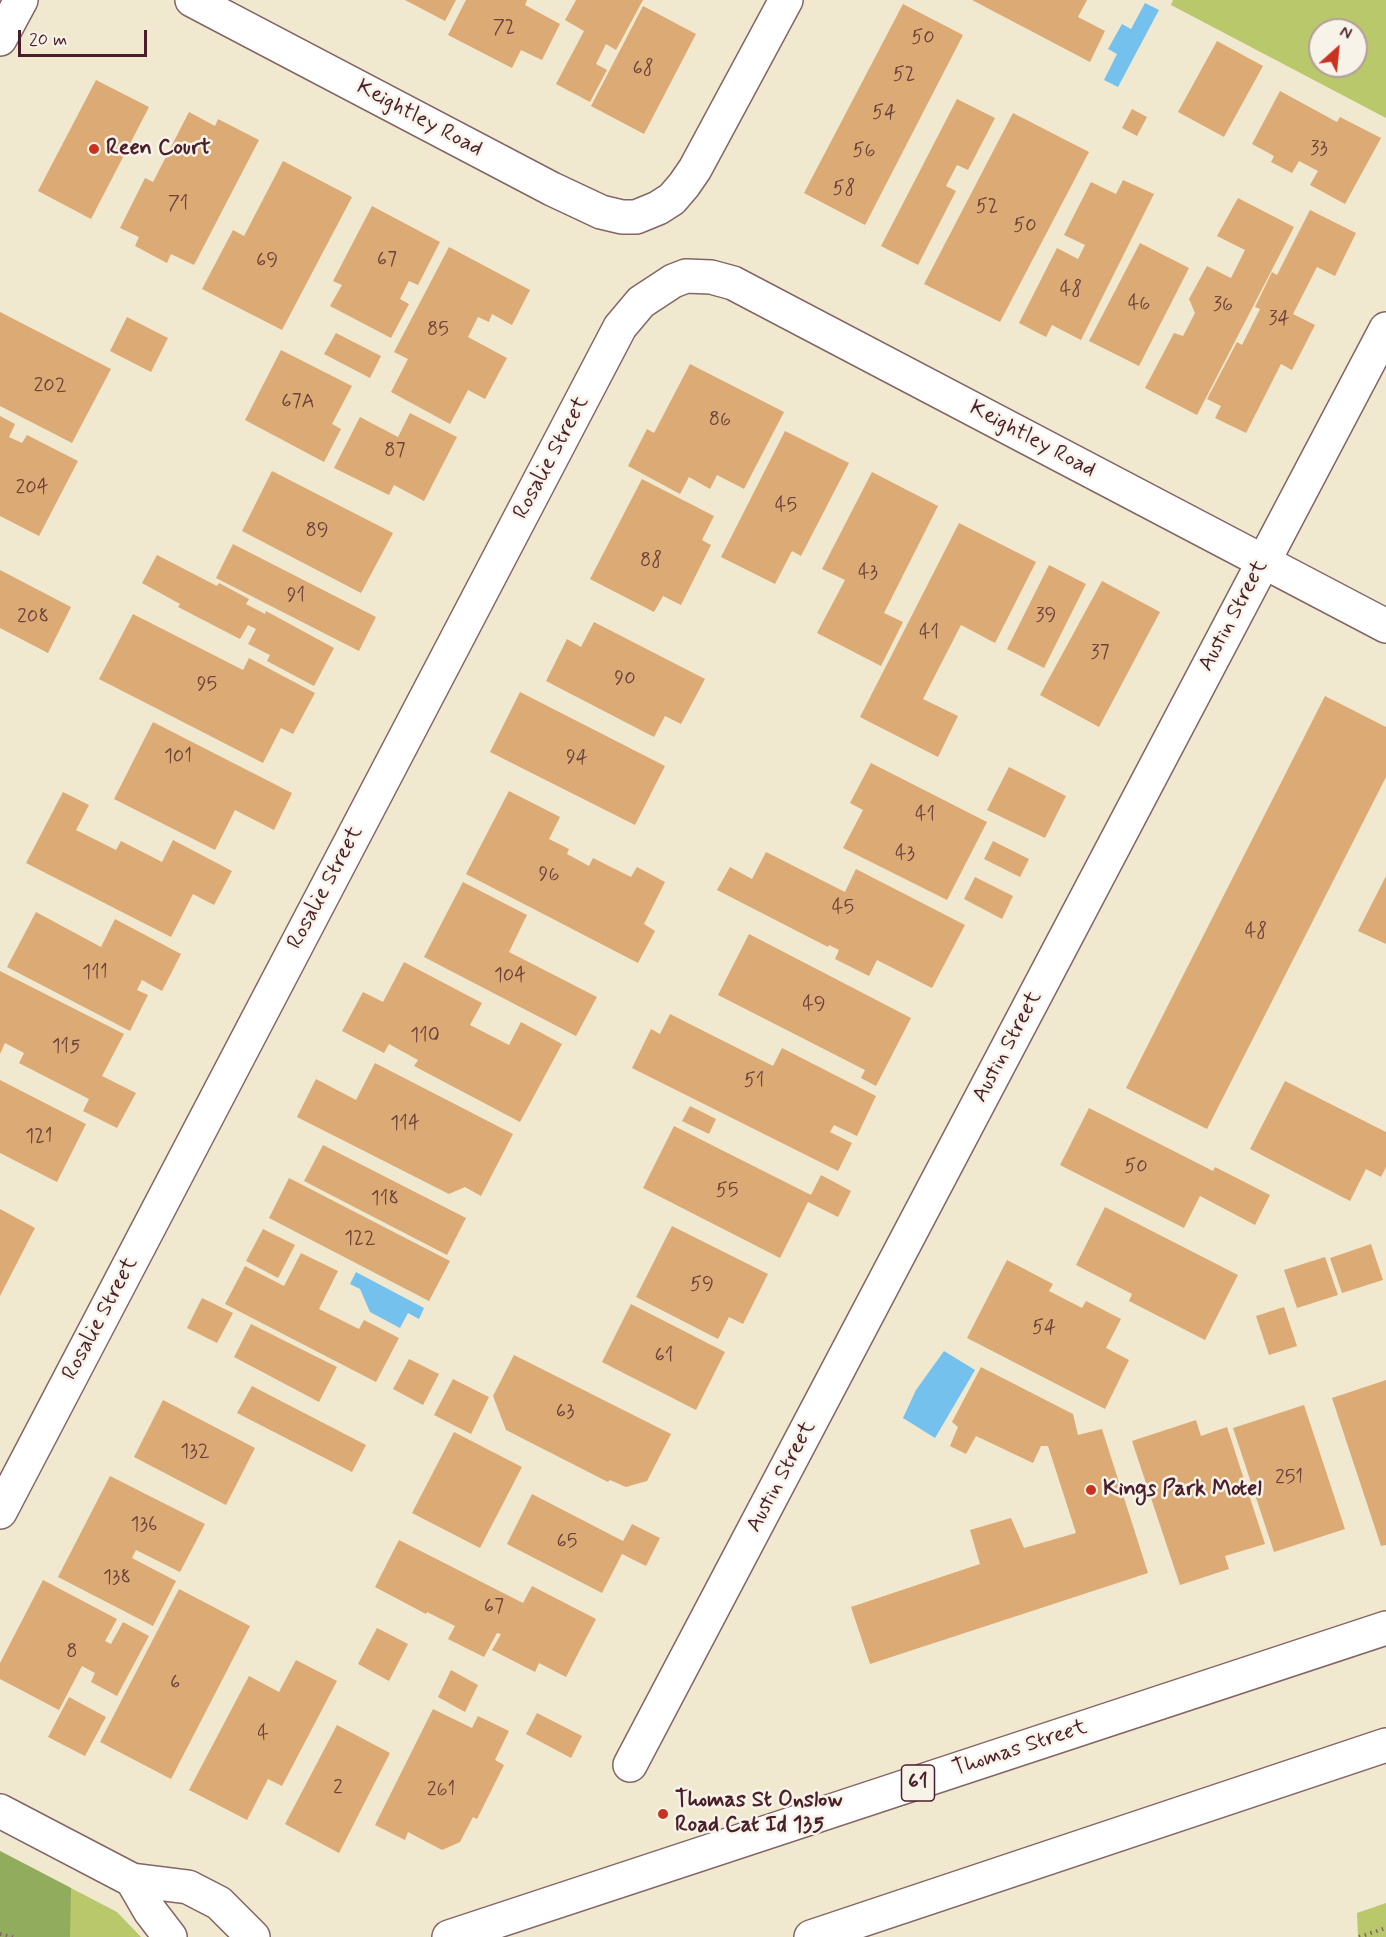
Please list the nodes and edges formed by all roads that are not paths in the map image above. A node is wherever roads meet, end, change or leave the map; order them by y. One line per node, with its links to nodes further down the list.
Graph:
1 (21, 0): 4 (street)
2 (192, 0): 3 (street, Keightley Road)
3 (786, 0)
4 (0, 39)
5 (672, 281): 7 (street, Keightley Road); 9 (street, Rosalie Street)
6 (1386, 329): 7 (street, Austin Street)
7 (1263, 562): 8 (street, Keightley Road); 12 (street, Austin Street)
8 (1386, 626)
9 (0, 1512)
10 (1386, 1628): 17 (street, Thomas Street / 61)
11 (1386, 1745): 18 (street)
12 (630, 1765)
13 (0, 1811): 14 (street)
14 (132, 1880): 15 (street); 16 (street)
15 (170, 1937)
16 (253, 1937)
17 (449, 1937)
18 (811, 1937)

